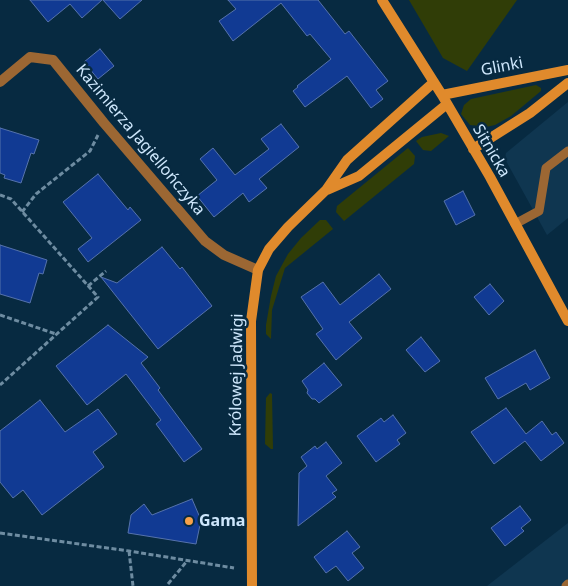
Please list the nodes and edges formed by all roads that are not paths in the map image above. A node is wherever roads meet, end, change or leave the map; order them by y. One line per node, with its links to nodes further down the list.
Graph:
1 (382, 0): 4 (street, Sitnicka)
2 (568, 70): 6 (street, Glinki)
3 (0, 82): 11 (street, Kazimierza Jagiellończyka)
4 (434, 82): 6 (street, Sitnicka); 9 (street, Królowej Jadwigi)
5 (568, 83): 7 (street)
6 (444, 99): 7 (street, Sitnicka); 9 (street, Królowej Jadwigi)
7 (473, 149): 10 (street, Sitnicka)
8 (568, 151): 10 (lane)
9 (326, 190): 11 (street, Królowej Jadwigi)
10 (515, 224): 12 (street, Sitnicka)
11 (258, 270): 13 (street, Królowej Jadwigi)
12 (568, 321)
13 (252, 586)

